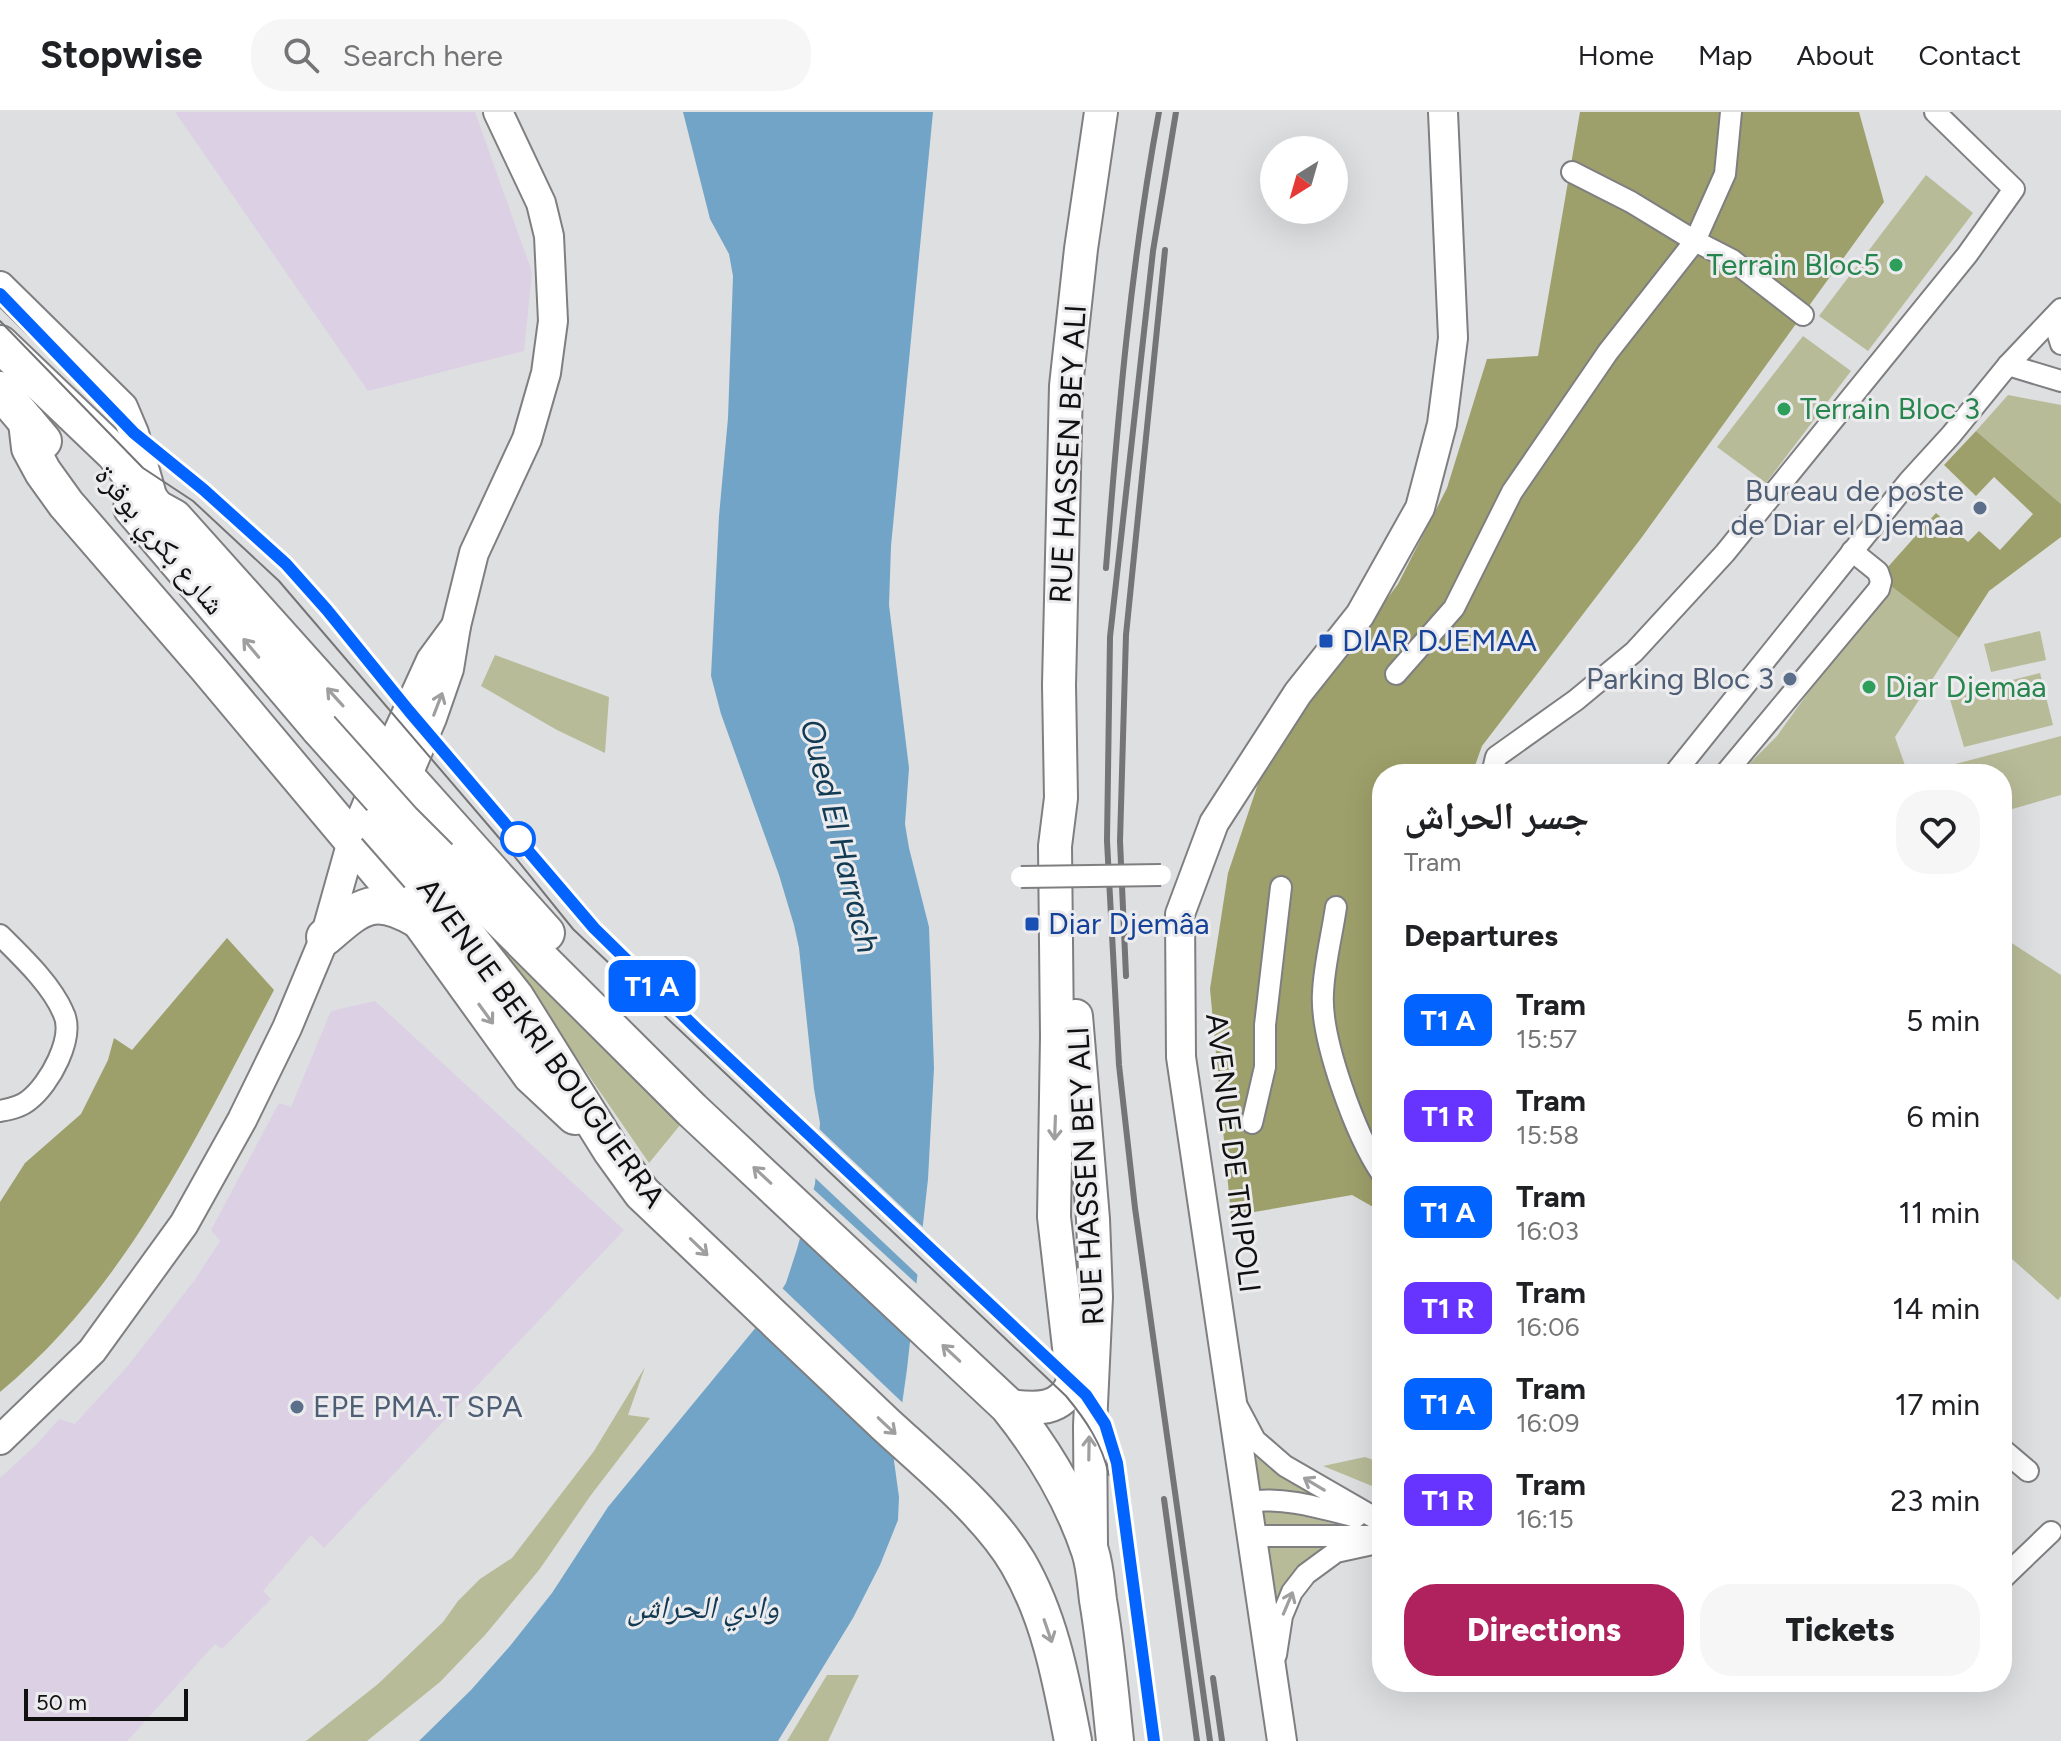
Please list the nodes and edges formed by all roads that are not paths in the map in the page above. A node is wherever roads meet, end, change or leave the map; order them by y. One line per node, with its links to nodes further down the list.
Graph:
1 (498, 112): 25 (main road)
2 (1101, 112): 26 (main road, RUE HASSEN BEY ALI)
3 (1443, 112): 41 (main road, AVENUE DE TRIPOLI)
4 (1731, 112): 7 (street)
5 (1935, 112): 22 (street)
6 (1572, 172): 7 (street)
7 (1695, 241): 10 (street); 20 (street)
8 (0, 286): 18 (main road)
9 (2057, 314): 12 (street); 14 (street)
10 (1803, 315)
11 (0, 344): 18 (highway)
12 (2061, 344)
13 (0, 351): 21 (highway, شارع بكري بوقرة, one-way to 13)
14 (2008, 365): 15 (street); 19 (street)
15 (2061, 381)
16 (1, 392): 17 (highway, AVENUE BEKRI BOUGUERRA)
17 (27, 422): 21 (highway, AVENUE BEKRI BOUGUERRA); 27 (highway)
18 (156, 508): 25 (highway, one-way to 18)
19 (1852, 551): 23 (street); 24 (street)
20 (1396, 674)
21 (312, 739): 28 (highway, AVENUE BEKRI BOUGUERRA, bridge)
22 (1494, 764)
23 (1682, 764)
24 (1733, 764)
25 (398, 774): 27 (highway); 36 (highway)
26 (1061, 798): 42 (main road, RUE HASSEN BEY ALI, one-way to 42); 53 (main road, RUE HASSEN BEY ALI, one-way to 26)
27 (362, 852): 33 (highway); 35 (main road)
28 (429, 866): 36 (highway, AVENUE BEKRI BOUGUERRA); 39 (highway, AVENUE BEKRI BOUGUERRA)
29 (1161, 875): 30 (street, bridge)
30 (1021, 877)
31 (1281, 887): 38 (street)
32 (1336, 907): 40 (street)
33 (420, 921): 35 (highway); 39 (highway, one-way to 39)
34 (0, 935): 37 (street)
35 (325, 937): 43 (main road)
36 (692, 1110): 42 (highway, AVENUE BEKRI BOUGUERRA, one-way to 36)
37 (0, 1111)
38 (1252, 1123)
39 (611, 1150): 56 (highway, AVENUE BEKRI BOUGUERRA, one-way to 56)
40 (1372, 1160)
41 (1231, 1393): 46 (main road, AVENUE DE TRIPOLI); 47 (street, one-way to 41)
42 (1008, 1406): 53 (highway, AVENUE BEKRI BOUGUERRA)
43 (0, 1440)
44 (2012, 1457): 45 (street)
45 (2028, 1471)
46 (1247, 1502): 48 (street); 50 (main road, AVENUE DE TRIPOLI)
47 (1372, 1518)
48 (1372, 1521)
49 (2051, 1532): 54 (street)
50 (1252, 1539): 51 (street); 55 (main road, AVENUE DE TRIPOLI)
51 (1372, 1539)
52 (1372, 1542): 55 (street, one-way to 52)
53 (1091, 1554): 57 (highway, AVENUE BEKRI BOUGUERRA)
54 (2012, 1569)
55 (1273, 1679): 58 (main road, AVENUE DE TRIPOLI)
56 (1073, 1741)
57 (1115, 1741)
58 (1282, 1741)

